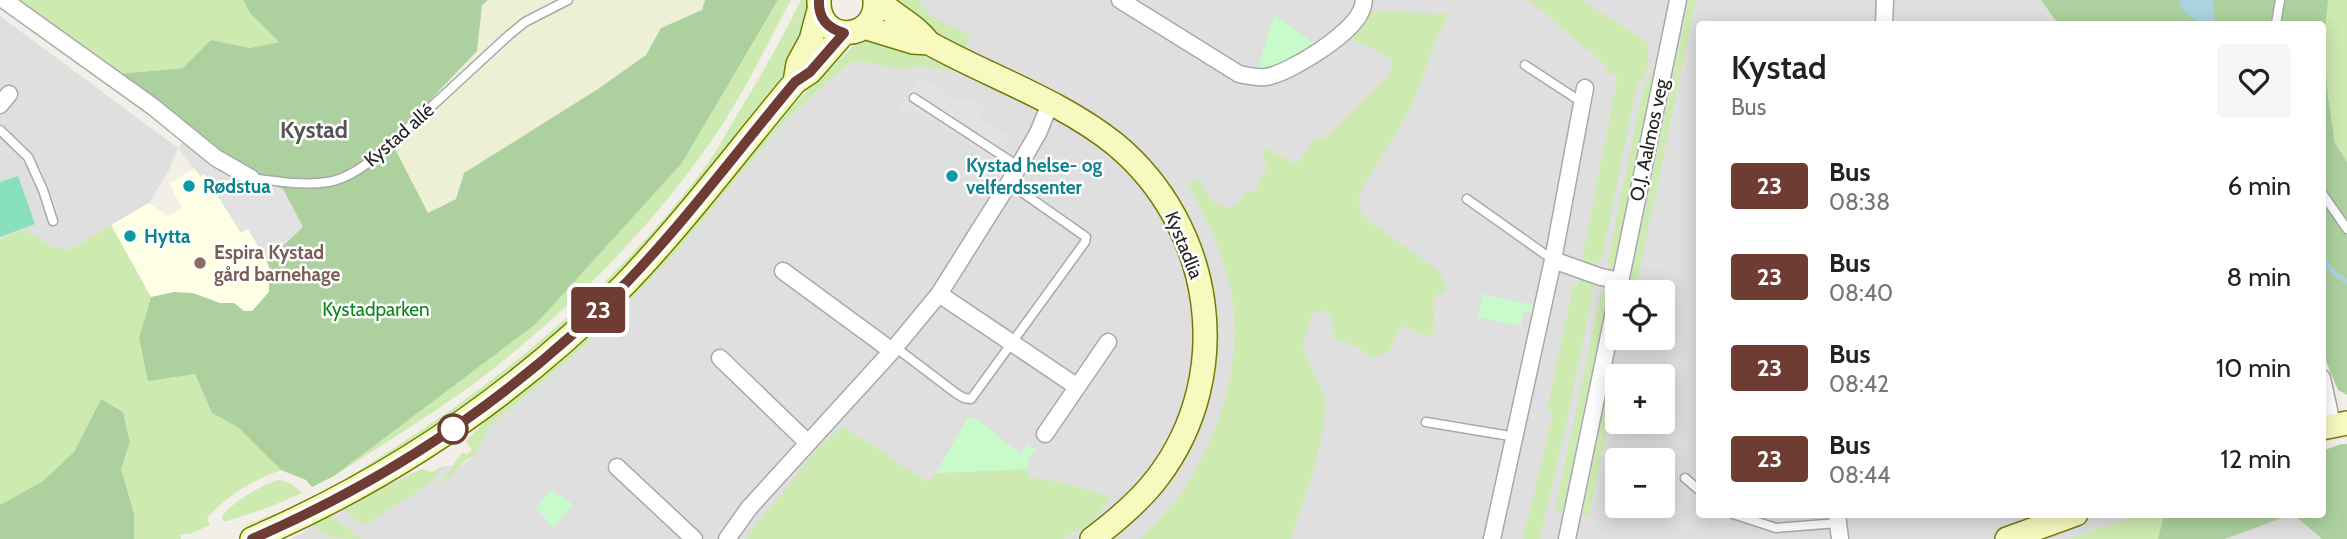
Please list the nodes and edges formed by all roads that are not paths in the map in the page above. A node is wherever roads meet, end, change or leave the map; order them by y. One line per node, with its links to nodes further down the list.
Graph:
1 (4, 0): 21 (street, Kystad allé)
2 (568, 0): 21 (lane, Kystad allé)
3 (876, 0): 12 (main road); 13 (main road, Kystadlia)
4 (1120, 0): 5 (street)
5 (1364, 0)
6 (1678, 0): 30 (street, O.J. Aalmos veg)
7 (1885, 0): 10 (street)
8 (2280, 0): 11 (lane)
9 (819, 5): 12 (main road); 15 (main road)
10 (1884, 21)
11 (2276, 21)
12 (854, 30): 13 (main road, Kystadlia); 15 (main road)
13 (929, 43): 18 (main road, Kystadlia)
14 (1525, 65): 16 (lane)
15 (795, 82): 50 (main road)
16 (1584, 95): 27 (street)
17 (914, 97): 20 (lane)
18 (1050, 104): 20 (street); 53 (main road, Kystadlia)
19 (0, 130): 25 (lane)
20 (1018, 166): 22 (street)
21 (251, 178)
22 (1009, 184): 31 (street); 32 (lane)
23 (1467, 199): 27 (lane)
24 (2326, 199): 26 (lane)
25 (53, 221)
26 (2347, 229)
27 (1553, 260): 29 (street); 42 (street)
28 (783, 271): 34 (street)
29 (1605, 280)
30 (1620, 280)
31 (939, 295): 32 (street); 34 (street)
32 (1011, 342): 34 (lane); 37 (street)
33 (1108, 342): 37 (street)
34 (894, 349): 43 (street)
35 (1606, 350): 55 (street, O.J. Aalmos veg)
36 (720, 358): 43 (street)
37 (1076, 386): 41 (street)
38 (2326, 394): 40 (street)
39 (1426, 422): 42 (lane)
40 (2334, 425)
41 (1045, 434)
42 (1516, 437): 54 (street)
43 (807, 442): 52 (street)
44 (617, 467): 51 (street)
45 (1685, 478): 46 (lane)
46 (1696, 487)
47 (1745, 518): 49 (lane)
48 (2065, 518): 56 (main road)
49 (1838, 525)
50 (252, 539)
51 (694, 539)
52 (727, 539)
53 (1092, 539)
54 (1492, 539)
55 (1567, 539)
56 (2007, 539)

